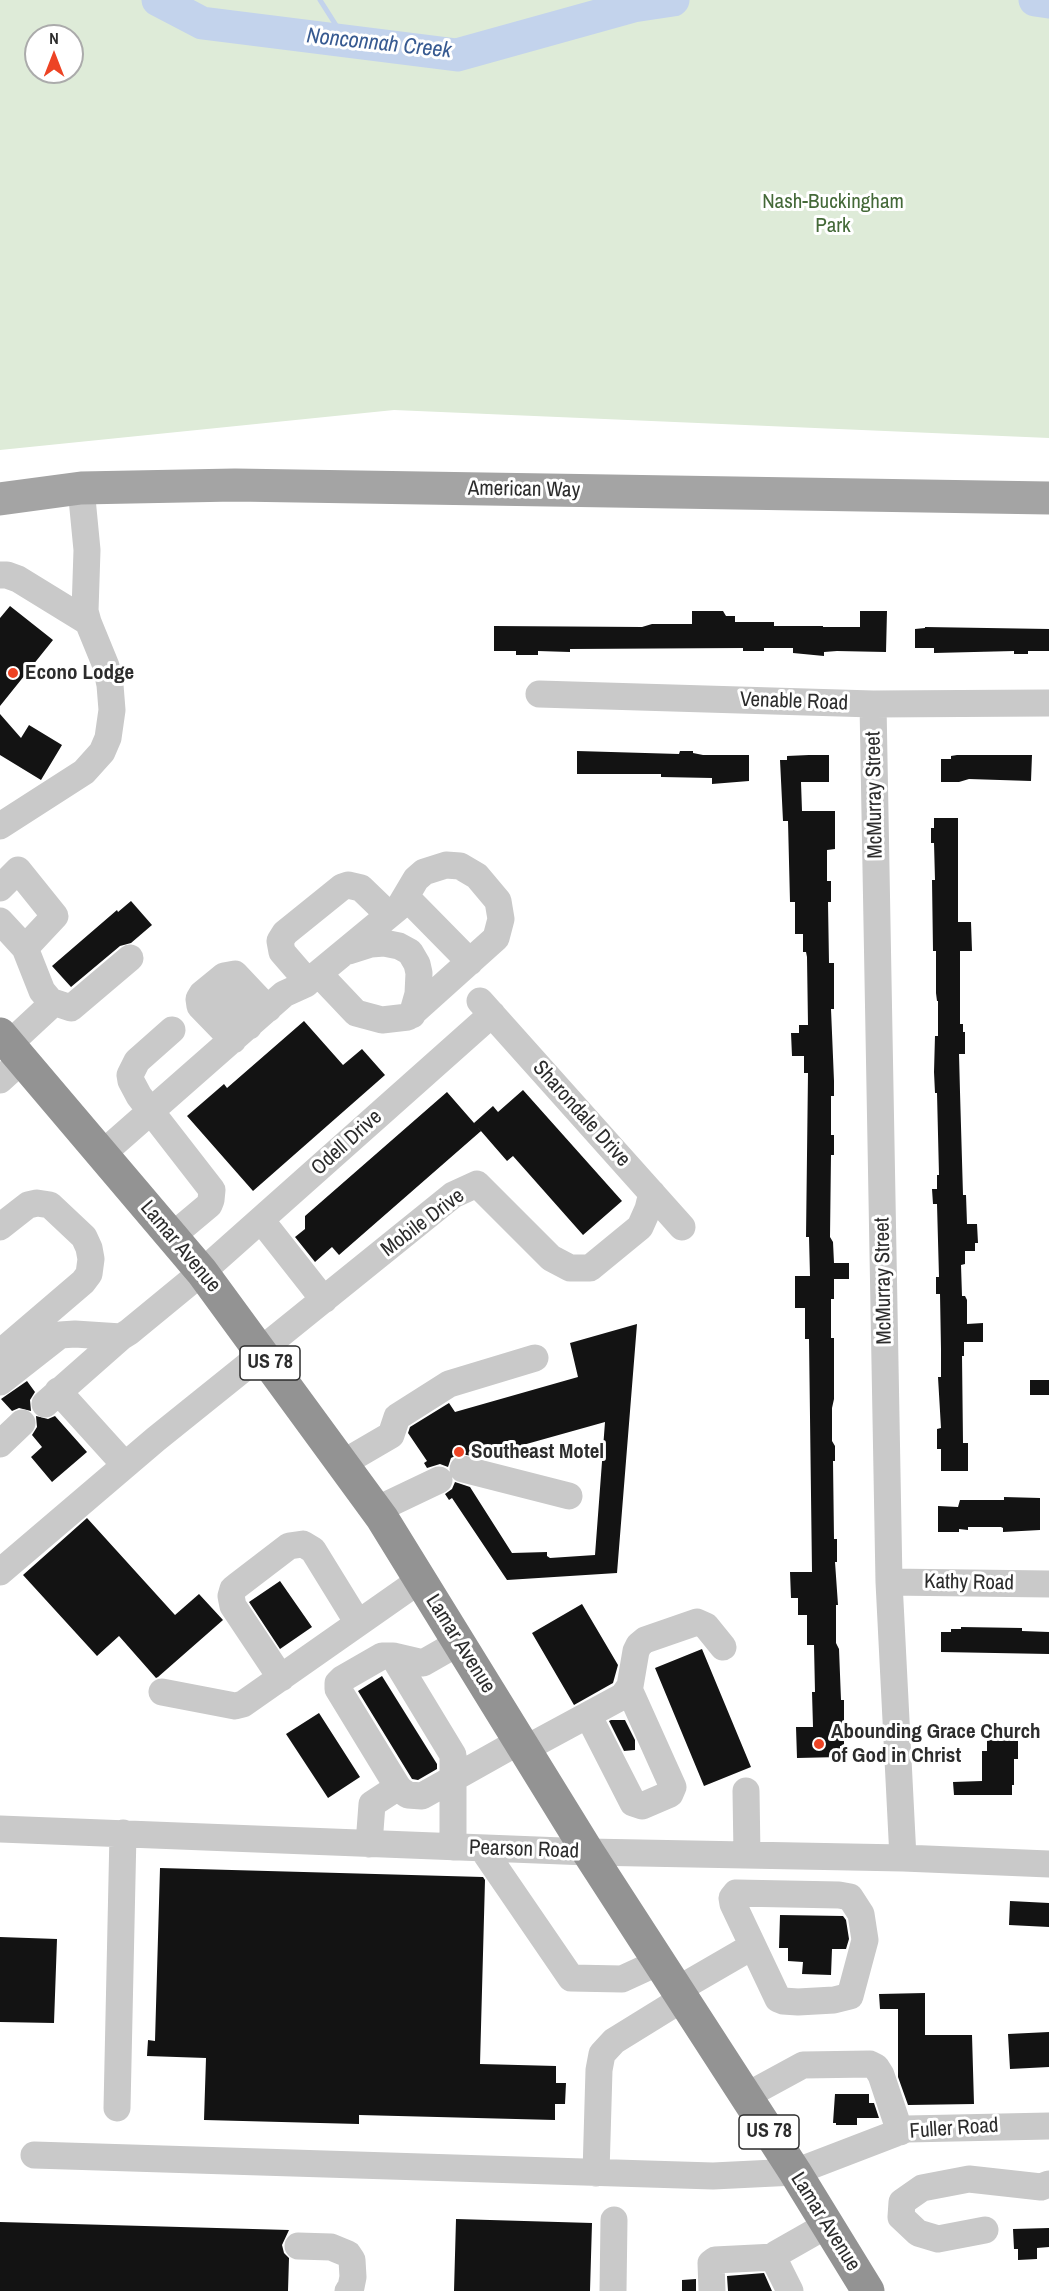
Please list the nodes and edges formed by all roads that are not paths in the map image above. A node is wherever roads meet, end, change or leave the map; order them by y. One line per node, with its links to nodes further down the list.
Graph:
1 (81, 488): 2 (main road, American Way); 3 (main road, American Way); 5 (street)
2 (1049, 498)
3 (0, 499)
4 (0, 575): 5 (street)
5 (87, 622): 9 (street)
6 (539, 693): 8 (street, Venable Road)
7 (1049, 703): 8 (street, Venable Road)
8 (873, 704): 48 (street, McMurray Street)
9 (0, 826)
10 (0, 888): 13 (street)
11 (397, 906): 14 (street); 16 (street); 16 (street); 17 (street)
12 (0, 921): 13 (street)
13 (25, 948): 18 (street)
14 (345, 952): 17 (street); 20 (street)
15 (130, 958): 18 (street)
16 (470, 962): 20 (street)
17 (314, 978): 20 (street); 21 (street)
18 (53, 1004): 23 (street)
19 (485, 1007): 26 (street, Sharondale Drive); 27 (street, Odell Drive)
20 (412, 1015)
21 (250, 1025): 21 (street); 24 (street)
22 (172, 1030): 24 (street)
23 (8, 1054): 25 (highway, Lamar Avenue / US 78)
24 (151, 1111): 25 (street); 30 (street)
25 (102, 1154): 30 (highway, Lamar Avenue / US 78)
26 (652, 1193): 29 (street, Sharondale Drive); 32 (street, Mobile Drive)
27 (261, 1220): 31 (street, Odell Drive); 32 (street)
28 (0, 1227): 35 (street)
29 (682, 1227)
30 (172, 1236): 31 (highway, Lamar Avenue / US 78)
31 (202, 1272): 33 (street, Odell Drive); 34 (highway, Lamar Avenue / US 78)
32 (324, 1300): 34 (street, Mobile Drive)
33 (122, 1337): 37 (street); 41 (street, Odell Drive)
34 (262, 1351): 40 (highway, Lamar Avenue / US 78); 41 (street, Mobile Drive)
35 (0, 1353)
36 (535, 1358): 40 (street)
37 (0, 1382)
38 (22, 1423): 39 (street)
39 (0, 1444)
40 (343, 1463): 45 (highway, Lamar Avenue / US 78)
41 (125, 1465): 46 (street, Mobile Drive)
42 (464, 1469): 44 (street)
43 (439, 1479): 45 (street)
44 (569, 1497)
45 (376, 1510): 47 (highway, Lamar Avenue / US 78)
46 (0, 1572)
47 (420, 1580): 50 (street); 51 (highway, Lamar Avenue / US 78)
48 (890, 1582): 49 (street, Kathy Road); 70 (street, McMurray Street)
49 (1049, 1584)
50 (358, 1623): 54 (street); 54 (street)
51 (458, 1643): 53 (street); 58 (highway, Lamar Avenue / US 78)
52 (723, 1647): 55 (street)
53 (393, 1656): 59 (street); 60 (street)
54 (281, 1678): 56 (street)
55 (629, 1689): 57 (street); 57 (street)
56 (162, 1692)
57 (588, 1715): 58 (street)
58 (522, 1745): 59 (street); 67 (highway, Lamar Avenue / US 78)
59 (454, 1778): 60 (street); 65 (street)
60 (398, 1787): 64 (street)
61 (746, 1791): 68 (street)
62 (0, 1829): 63 (street, Pearson Road)
63 (123, 1833): 64 (street, Pearson Road); 77 (street)
64 (369, 1844): 65 (street, Pearson Road)
65 (453, 1847): 66 (street, Pearson Road)
66 (482, 1848): 67 (street, Pearson Road); 74 (street)
67 (588, 1852): 68 (street, Pearson Road); 74 (highway, Lamar Avenue / US 78)
68 (747, 1855): 69 (street, Pearson Road)
69 (838, 1857): 70 (street, Pearson Road); 72 (street)
70 (903, 1858): 71 (street, Pearson Road)
71 (1049, 1864)
72 (837, 1895): 73 (street); 73 (street)
73 (753, 1946): 75 (street)
74 (659, 1962): 75 (highway, Lamar Avenue / US 78)
75 (680, 1994): 76 (highway, Lamar Avenue / US 78); 82 (street)
76 (746, 2096): 79 (street); 81 (highway, Lamar Avenue / US 78)
77 (117, 2108)
78 (1049, 2126): 79 (street, Fuller Road)
79 (900, 2132): 81 (street, Fuller Road)
80 (34, 2155): 82 (street, Fuller Road)
81 (795, 2172): 82 (street, Fuller Road); 85 (highway, Lamar Avenue / US 78)
82 (596, 2173)
83 (1049, 2184): 86 (street)
84 (614, 2220): 90 (street)
85 (827, 2225): 88 (street); 93 (highway, Lamar Avenue / US 78)
86 (985, 2230)
87 (298, 2246): 89 (street)
88 (775, 2257): 91 (street); 92 (street)
89 (348, 2291)
90 (613, 2291)
91 (712, 2291)
92 (790, 2291)
93 (868, 2291)

